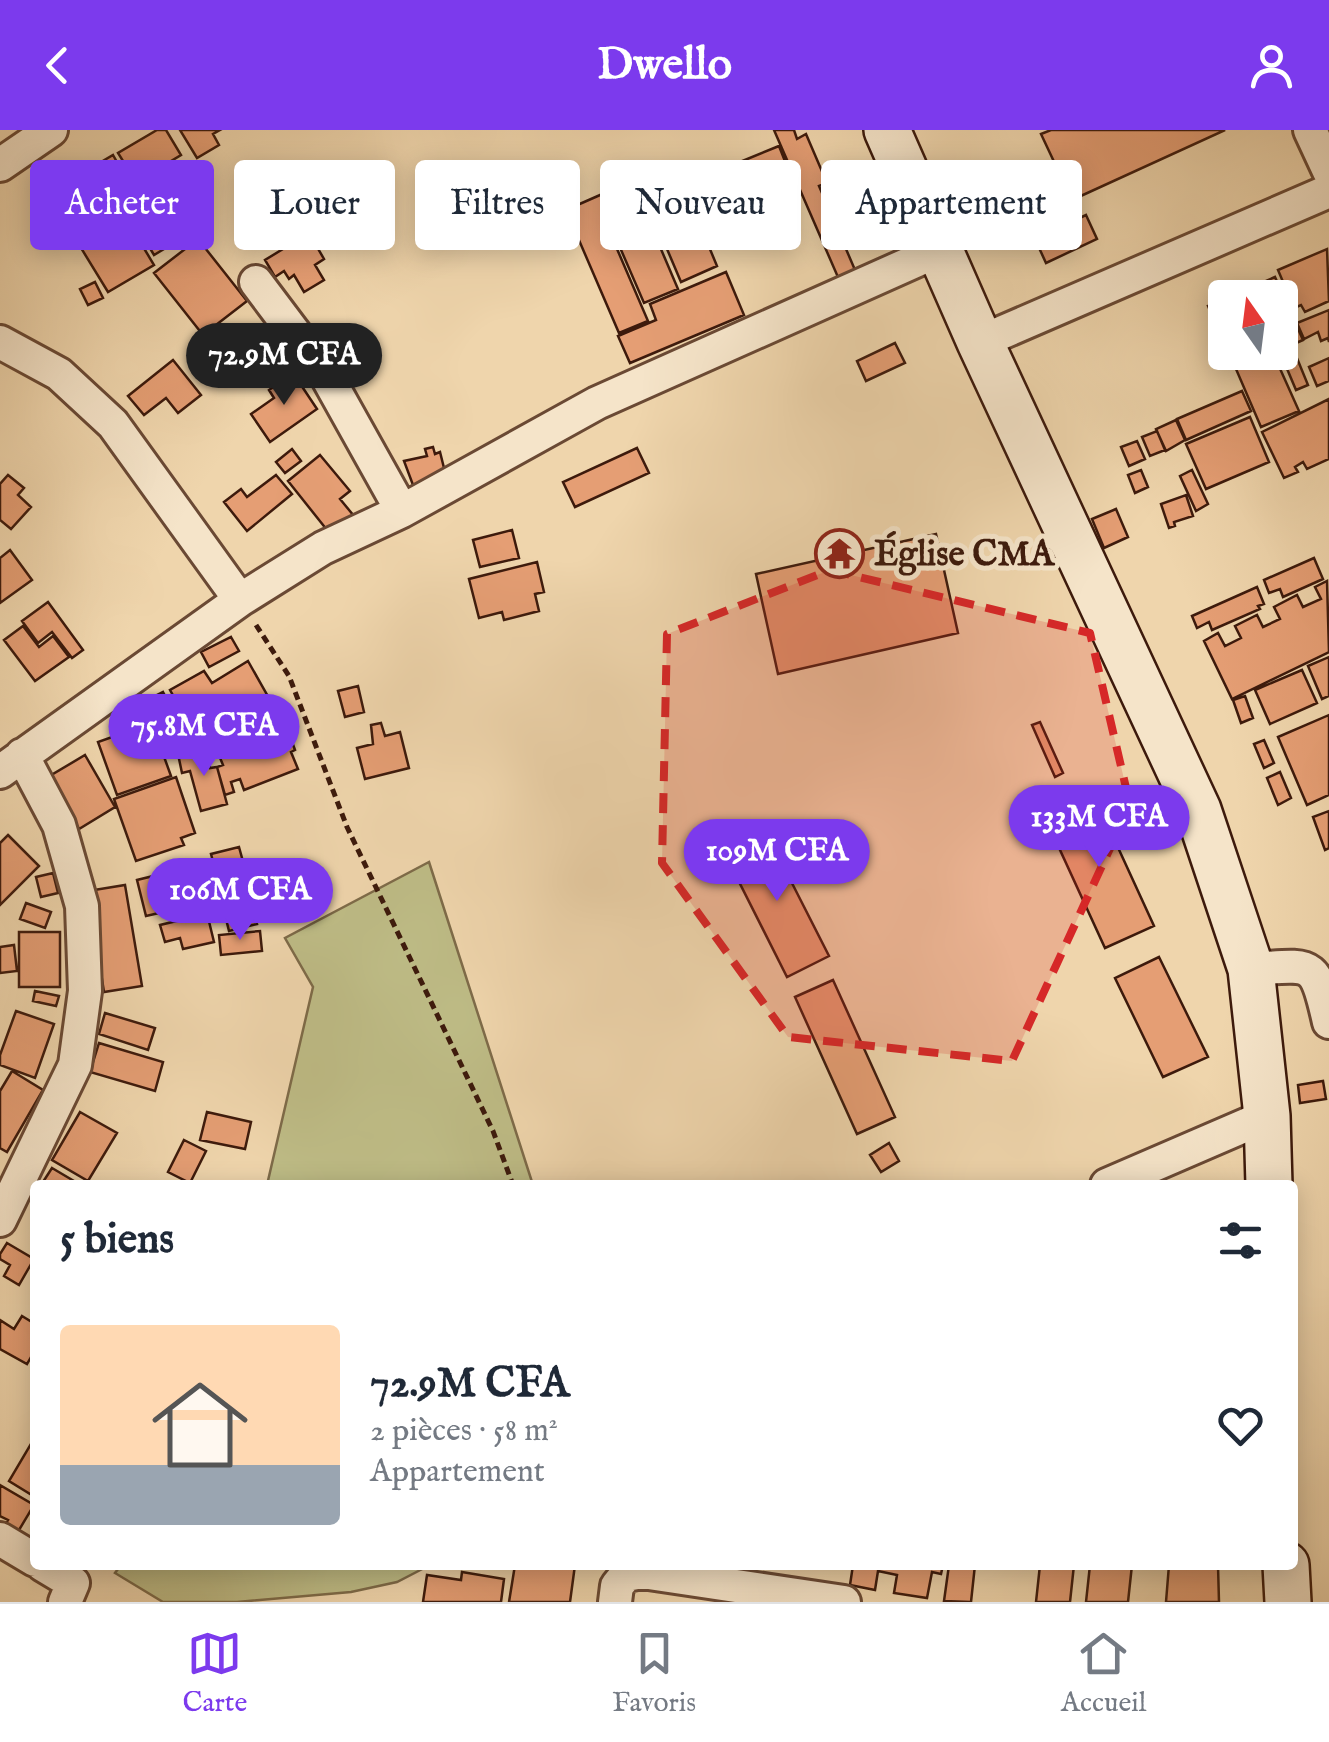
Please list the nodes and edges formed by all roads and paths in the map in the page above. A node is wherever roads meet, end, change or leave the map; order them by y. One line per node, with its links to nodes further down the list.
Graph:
1 (51, 130): 5 (street)
2 (887, 130): 4 (street)
3 (1310, 130): 6 (street)
4 (900, 160)
5 (0, 166)
6 (1329, 171)
7 (1329, 191): 11 (street)
8 (940, 250): 11 (street); 12 (street)
9 (256, 282): 12 (street)
10 (0, 342): 13 (street)
11 (980, 342): 15 (street)
12 (402, 512): 13 (street)
13 (240, 600): 14 (street); 18 (path)
14 (11, 764): 21 (street)
15 (1251, 969): 16 (street); 17 (street)
16 (1329, 1022)
17 (1267, 1116): 19 (street); 20 (street)
18 (511, 1180)
19 (1119, 1180)
20 (1269, 1180)
21 (0, 1220)
22 (0, 1540): 23 (street)
23 (30, 1557)
24 (51, 1570): 27 (street)
25 (678, 1570): 28 (street); 29 (street)
26 (1286, 1570): 30 (street)
27 (65, 1602)
28 (615, 1602)
29 (842, 1602)
30 (1288, 1602)

